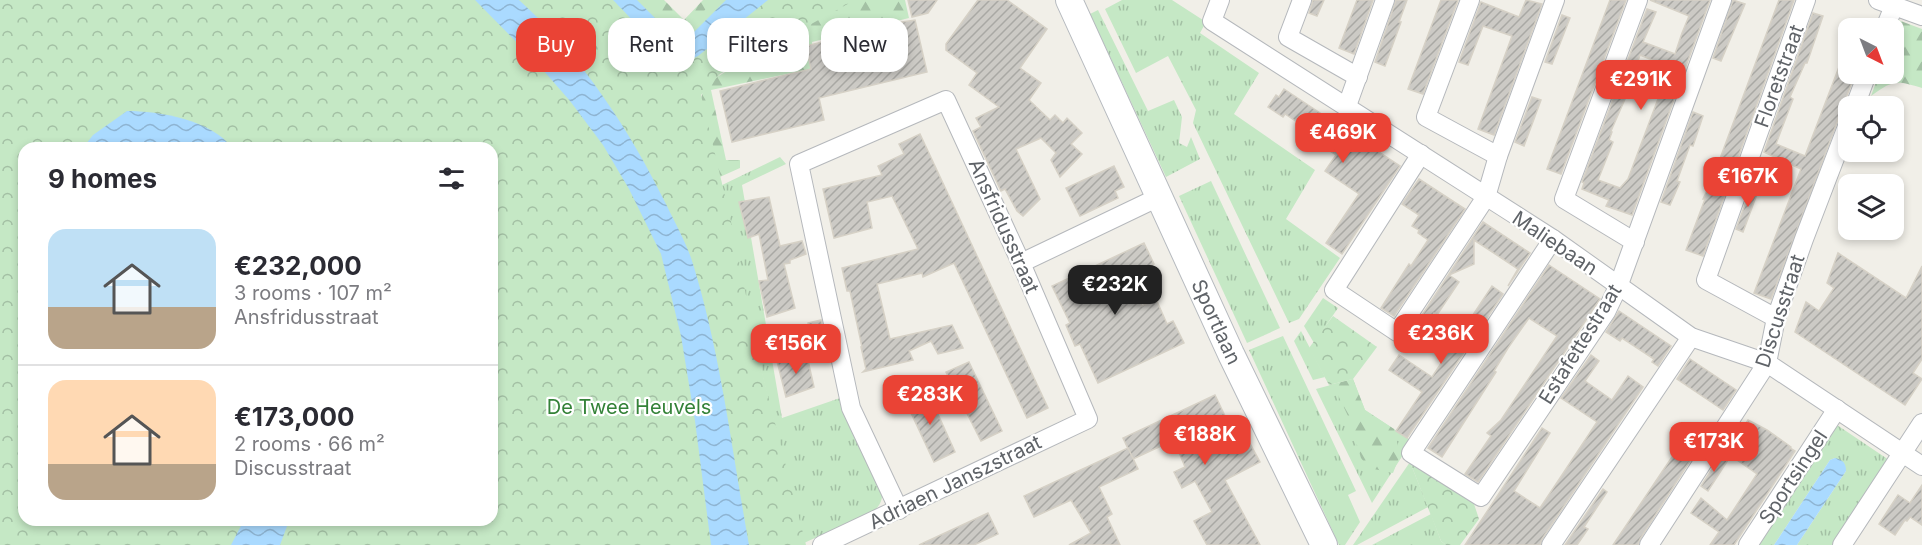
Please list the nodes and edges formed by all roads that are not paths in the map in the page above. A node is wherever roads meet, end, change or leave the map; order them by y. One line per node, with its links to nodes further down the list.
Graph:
1 (1069, 0): 18 (street, Sportlaan)
2 (1220, 0): 14 (street, Maliebaan)
3 (1302, 0): 13 (street)
4 (1385, 0): 13 (street)
5 (1470, 0): 17 (street)
6 (1556, 0): 17 (street)
7 (1638, 0): 21 (street)
8 (1722, 0): 21 (street, Estafettestraat)
9 (1806, 0): 24 (street, Floretstraat)
10 (1886, 3): 11 (street); 12 (street)
11 (1922, 16)
12 (1885, 18)
13 (1358, 77): 14 (street)
14 (1347, 106): 16 (street, Maliebaan)
15 (1838, 150): 24 (street, Discusstraat)
16 (1421, 154): 19 (street, Maliebaan); 19 (street)
17 (1498, 156): 19 (street)
18 (1159, 197): 22 (street); 34 (street, Sportlaan)
19 (1486, 197): 20 (street, Maliebaan)
20 (1552, 239): 23 (street, Maliebaan); 23 (street, Estafettestraat)
21 (1635, 242): 23 (street, Estafettestraat)
22 (1021, 263): 28 (street, Ansfridusstraat); 32 (street, Ansfridusstraat)
23 (1618, 287): 25 (street, Maliebaan)
24 (1776, 318): 26 (street, Discusstraat)
25 (1691, 337): 26 (street, Maliebaan); 35 (street)
26 (1767, 363): 27 (street, Maliebaan); 36 (street, Discusstraat)
27 (1837, 409): 30 (street, Maliebaan); 37 (street, Sportsingel)
28 (1088, 419): 32 (street, Adriaen Janszstraat)
29 (1922, 423): 30 (street)
30 (1902, 453): 31 (street, Maliebaan); 38 (street)
31 (1922, 466)
32 (899, 510): 33 (street, Adriaen Janszstraat)
33 (822, 545)
34 (1324, 545)
35 (1551, 545)
36 (1649, 545)
37 (1748, 545)
38 (1842, 545)

